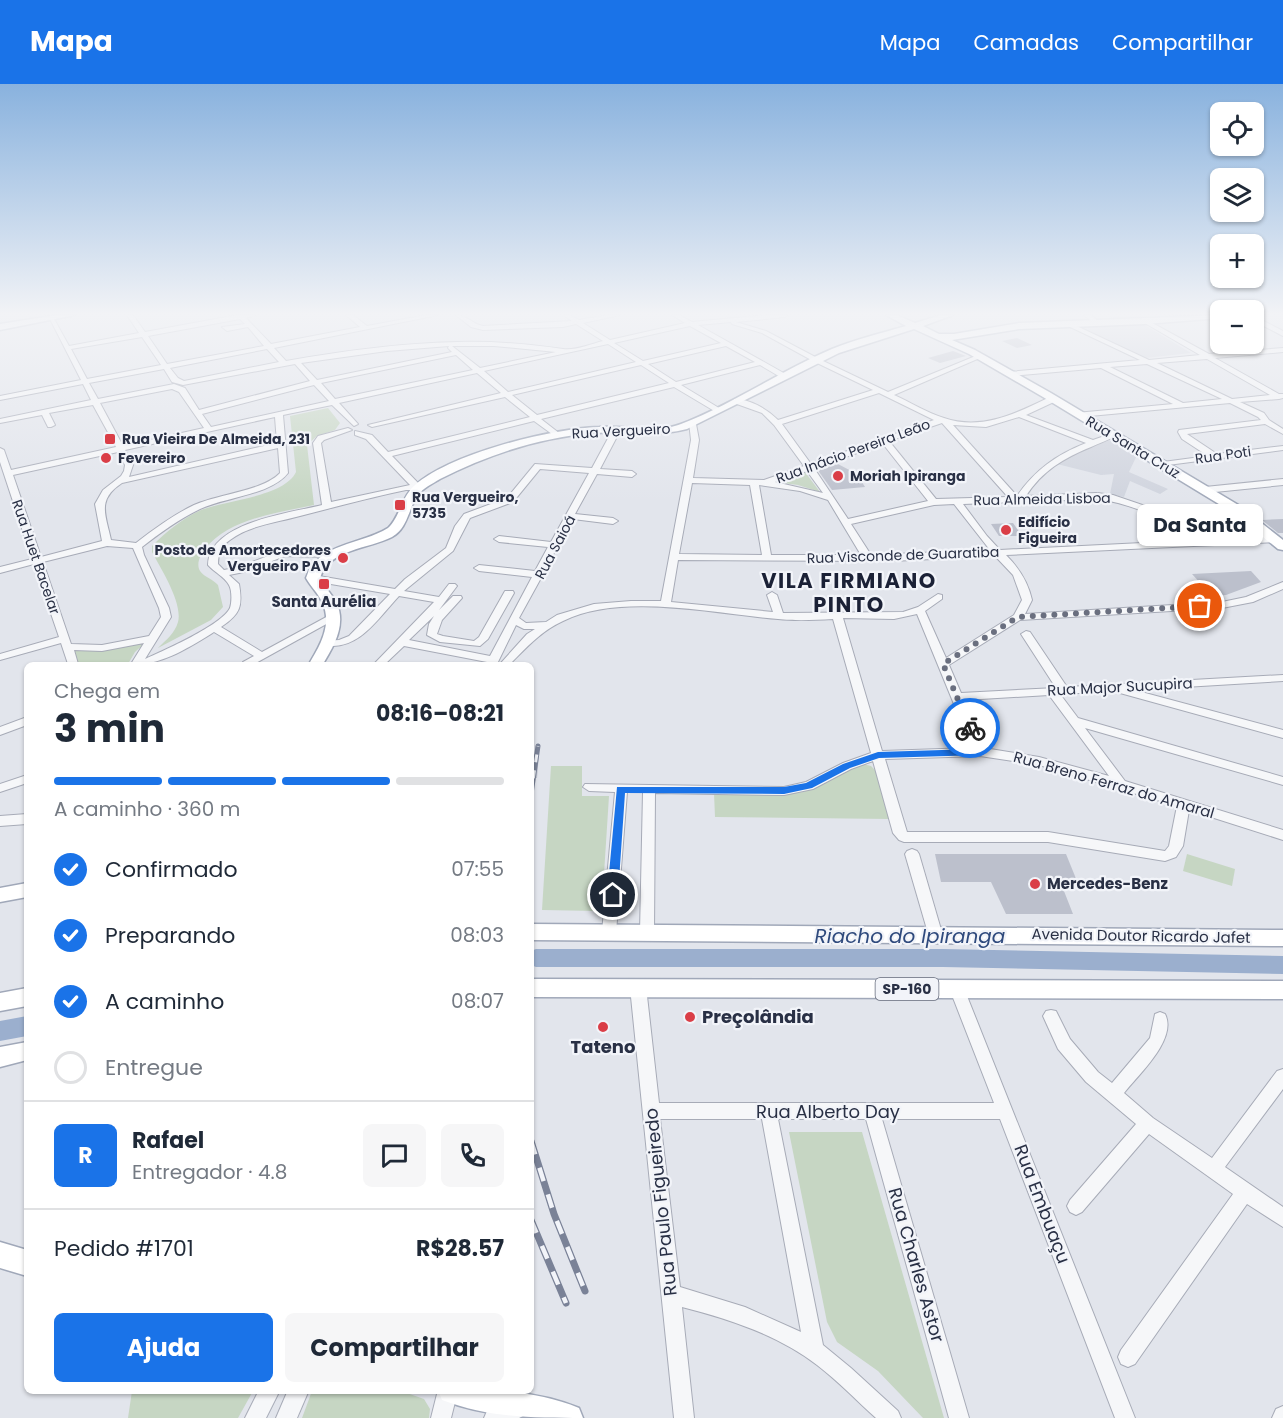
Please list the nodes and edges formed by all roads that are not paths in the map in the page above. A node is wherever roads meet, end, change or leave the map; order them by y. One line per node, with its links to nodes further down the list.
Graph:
1 (83, 377): 19 (street)
2 (110, 377): 19 (street)
3 (173, 377): 22 (street)
4 (214, 377): 22 (street)
5 (312, 377): 20 (street)
6 (340, 377): 20 (street)
7 (446, 377): 31 (street)
8 (488, 377): 24 (street)
9 (578, 377): 24 (street)
10 (663, 377): 21 (street)
11 (702, 377): 21 (street)
12 (783, 377): 29 (main road, Rua Vergueiro)
13 (854, 377): 23 (street)
14 (924, 377): 23 (street)
15 (1015, 377): 27 (main road, Rua Santa Cruz)
16 (1124, 377): 32 (street)
17 (1178, 377): 30 (street)
18 (1244, 377): 25 (street)
19 (86, 382): 26 (street); 28 (street)
20 (317, 382): 31 (street); 35 (street)
21 (674, 384): 33 (street); 39 (street)
22 (177, 385): 28 (street); 35 (street)
23 (885, 392): 41 (street); 43 (street)
24 (508, 393): 39 (street); 49 (street)
25 (1281, 397): 30 (street)
26 (0, 398)
27 (1053, 399): 37 (street); 38 (main road, Rua Santa Cruz)
28 (96, 401): 34 (street); 57 (street)
29 (736, 401): 33 (main road, Rua Vergueiro); 43 (street)
30 (1227, 401): 32 (street); 42 (street)
31 (334, 402): 36 (street); 45 (street)
32 (1181, 405): 38 (street)
33 (716, 410): 47 (main road, Rua Vergueiro)
34 (44, 411): 40 (street); 44 (street)
35 (198, 413): 48 (street)
36 (279, 414): 48 (street); 55 (street)
37 (1020, 415): 41 (street); 54 (street)
38 (1079, 415): 52 (main road, Rua Santa Cruz)
39 (538, 417): 51 (street); 59 (street)
40 (1, 420)
41 (943, 420): 53 (street, Rua Inácio Pereira Leão); 71 (street)
42 (1266, 422): 50 (street); 60 (street)
43 (777, 423): 62 (street)
44 (51, 425)
45 (351, 427): 49 (street); 49 (street); 80 (street)
46 (617, 429): 47 (main road, Rua Vergueiro); 51 (main road, Rua Vergueiro); 63 (street, Rua Saioá)
47 (693, 429): 66 (street)
48 (208, 430): 57 (street)
49 (370, 431): 59 (street)
50 (1283, 432)
51 (556, 435): 73 (main road, Rua Vergueiro)
52 (1113, 435): 54 (street); 61 (main road, Rua Santa Cruz)
53 (884, 440): 62 (street, Rua Inácio Pereira Leão); 79 (street)
54 (1093, 443): 72 (street)
55 (281, 446): 67 (street); 89 (street)
56 (1283, 448): 60 (street, Rua Poti)
57 (121, 449): 64 (street); 67 (street)
58 (0, 450): 64 (street, Rua Huet Bacelar)
59 (385, 454): 73 (street)
60 (1214, 456): 61 (street, Rua Poti)
61 (1163, 464): 74 (main road, Rua Santa Cruz)
62 (808, 466): 70 (street, Rua Inácio Pereira Leão); 77 (street)
63 (596, 471): 65 (street); 81 (street, Rua Saioá); 103 (street)
64 (9, 473): 95 (street, Rua Huet Bacelar)
65 (632, 474)
66 (688, 480): 69 (street); 92 (street)
67 (122, 481): 87 (street)
68 (1283, 482): 74 (street)
69 (754, 483): 70 (street); 93 (street)
70 (765, 483): 77 (street)
71 (1000, 483): 72 (street); 75 (street)
72 (1027, 486): 75 (street); 76 (street)
73 (418, 488): 80 (street); 91 (main road, Rua Vergueiro)
74 (1205, 490): 86 (main road, Rua Santa Cruz)
75 (1018, 497): 76 (street, Rua Almeida Lisboa); 78 (street, Rua Almeida Lisboa)
76 (1046, 497): 85 (street, Rua Almeida Lisboa)
77 (831, 498): 83 (street)
78 (956, 501): 79 (street, Rua Almeida Lisboa); 90 (street)
79 (934, 502): 83 (street, Rua Almeida Lisboa)
80 (327, 506): 98 (street)
81 (571, 516): 82 (street); 88 (street, Rua Saioá)
82 (613, 521)
83 (847, 522): 94 (street)
84 (499, 539): 88 (street)
85 (1213, 542): 86 (street, Rua Visconde de Guaratiba); 90 (street, Rua Visconde de Guaratiba)
86 (1279, 542)
87 (106, 543): 89 (street); 95 (street)
88 (556, 545): 99 (street, Rua Saioá)
89 (137, 546): 119 (street)
90 (1001, 552): 94 (street, Rua Visconde de Guaratiba); 114 (street)
91 (334, 554): 98 (street); 100 (main road, Rua Vergueiro)
92 (675, 556): 93 (street, Rua Visconde de Guaratiba); 109 (street)
93 (767, 557): 94 (street, Rua Visconde de Guaratiba)
94 (867, 558)
95 (37, 560): 97 (street); 123 (street, Rua Huet Bacelar)
96 (479, 568): 99 (street)
97 (0, 570)
98 (222, 573): 117 (street)
99 (540, 574): 115 (street, Rua Saioá)
100 (313, 578): 103 (street); 113 (main road)
101 (1283, 585): 114 (street)
102 (452, 586): 108 (street)
103 (397, 593): 108 (street); 124 (street)
104 (509, 593): 125 (street)
105 (772, 596): 112 (street)
106 (938, 597): 110 (street)
107 (457, 598): 125 (street)
108 (441, 600): 122 (street)
109 (666, 603): 112 (street); 116 (street)
110 (920, 610): 111 (street); 137 (street)
111 (837, 615): 112 (street); 147 (street)
112 (779, 616)
113 (334, 617): 124 (main road); 126 (street)
114 (1018, 617): 137 (street)
115 (514, 620): 116 (street); 120 (street, Rua Saioá)
116 (549, 624): 121 (street)
117 (214, 628): 126 (street); 131 (street)
118 (1026, 634): 140 (street)
119 (154, 638): 123 (street); 130 (street)
120 (503, 639): 121 (street); 135 (street, Rua Saioá)
121 (525, 641): 136 (street)
122 (400, 642): 127 (street); 134 (street)
123 (66, 643): 128 (street); 129 (street, Rua Huet Bacelar)
124 (329, 644): 133 (main road)
125 (476, 644): 127 (street)
126 (262, 656): 132 (street)
127 (469, 656): 135 (street)
128 (0, 657)
129 (72, 662)
130 (139, 662)
131 (142, 662)
132 (251, 662)
133 (317, 662)
134 (381, 662)
135 (493, 662)
136 (507, 662)
137 (943, 664): 141 (street)
138 (1283, 678): 139 (street, Rua Major Sucupira)
139 (1114, 688): 140 (street, Rua Major Sucupira); 145 (street)
140 (1058, 691): 141 (street, Rua Major Sucupira); 143 (street)
141 (957, 697): 146 (street)
142 (24, 722): 144 (street)
143 (1075, 722): 149 (street); 150 (street)
144 (0, 731)
145 (1283, 734)
146 (980, 752): 147 (street, Rua Breno Ferraz do Amaral); 150 (street, Rua Breno Ferraz do Amaral)
147 (878, 755): 153 (street, Rua Breno Ferraz do Amaral); 155 (street)
148 (24, 780): 152 (street)
149 (1283, 781)
150 (1121, 784): 155 (street, Rua Breno Ferraz do Amaral)
151 (589, 788): 154 (street, Rua Breno Ferraz do Amaral)
152 (0, 789)
153 (649, 789): 154 (street, Rua Breno Ferraz do Amaral); 164 (street)
154 (621, 790): 163 (street)
155 (1184, 803): 158 (street, Rua Breno Ferraz do Amaral)
156 (24, 819): 157 (street)
157 (0, 821)
158 (1283, 835)
159 (912, 854): 165 (street)
160 (24, 891): 161 (main road)
161 (0, 895)
162 (534, 932): 163 (main road, Avenida Doutor Ricardo Jafet)
163 (609, 932): 164 (main road, Avenida Doutor Ricardo Jafet)
164 (647, 932): 165 (main road, Avenida Doutor Ricardo Jafet)
165 (935, 933): 166 (main road, Avenida Doutor Ricardo Jafet)
166 (1283, 938)
167 (638, 987): 168 (main road, SP-160); 169 (main road, SP-160); 179 (street, Rua Paulo Figueiredo)
168 (534, 988)
169 (958, 990): 170 (main road, SP-160); 180 (street, Rua Embuaçu)
170 (1283, 990)
171 (24, 998): 172 (main road)
172 (0, 1002)
173 (1051, 1016): 178 (street)
174 (1160, 1019): 178 (street)
175 (24, 1052): 176 (main road)
176 (0, 1057)
177 (1283, 1076): 184 (street)
178 (1112, 1095): 183 (street)
179 (651, 1111): 182 (street, Rua Alberto Day); 190 (street, Rua Paulo Figueiredo)
180 (1006, 1111): 181 (street, Rua Alberto Day); 206 (street, Rua Embuaçu)
181 (872, 1112): 182 (street, Rua Alberto Day); 205 (street, Rua Charles Astor)
182 (769, 1113): 191 (street)
183 (1147, 1123): 184 (street); 186 (street)
184 (1213, 1170): 185 (street)
185 (1245, 1192): 187 (street); 192 (street)
186 (1076, 1206)
187 (1283, 1218)
188 (0, 1255): 189 (main road)
189 (24, 1262)
190 (672, 1295): 191 (street); 203 (street, Rua Paulo Figueiredo)
191 (814, 1351): 204 (street)
192 (1128, 1357)
193 (268, 1394): 198 (street)
194 (297, 1394): 199 (street)
195 (449, 1394): 200 (street)
196 (467, 1394): 197 (main road)
197 (521, 1407): 201 (street); 202 (main road)
198 (255, 1418)
199 (286, 1418)
200 (441, 1418)
201 (494, 1418)
202 (569, 1418)
203 (684, 1418)
204 (891, 1418)
205 (959, 1418)
206 (1125, 1418)

